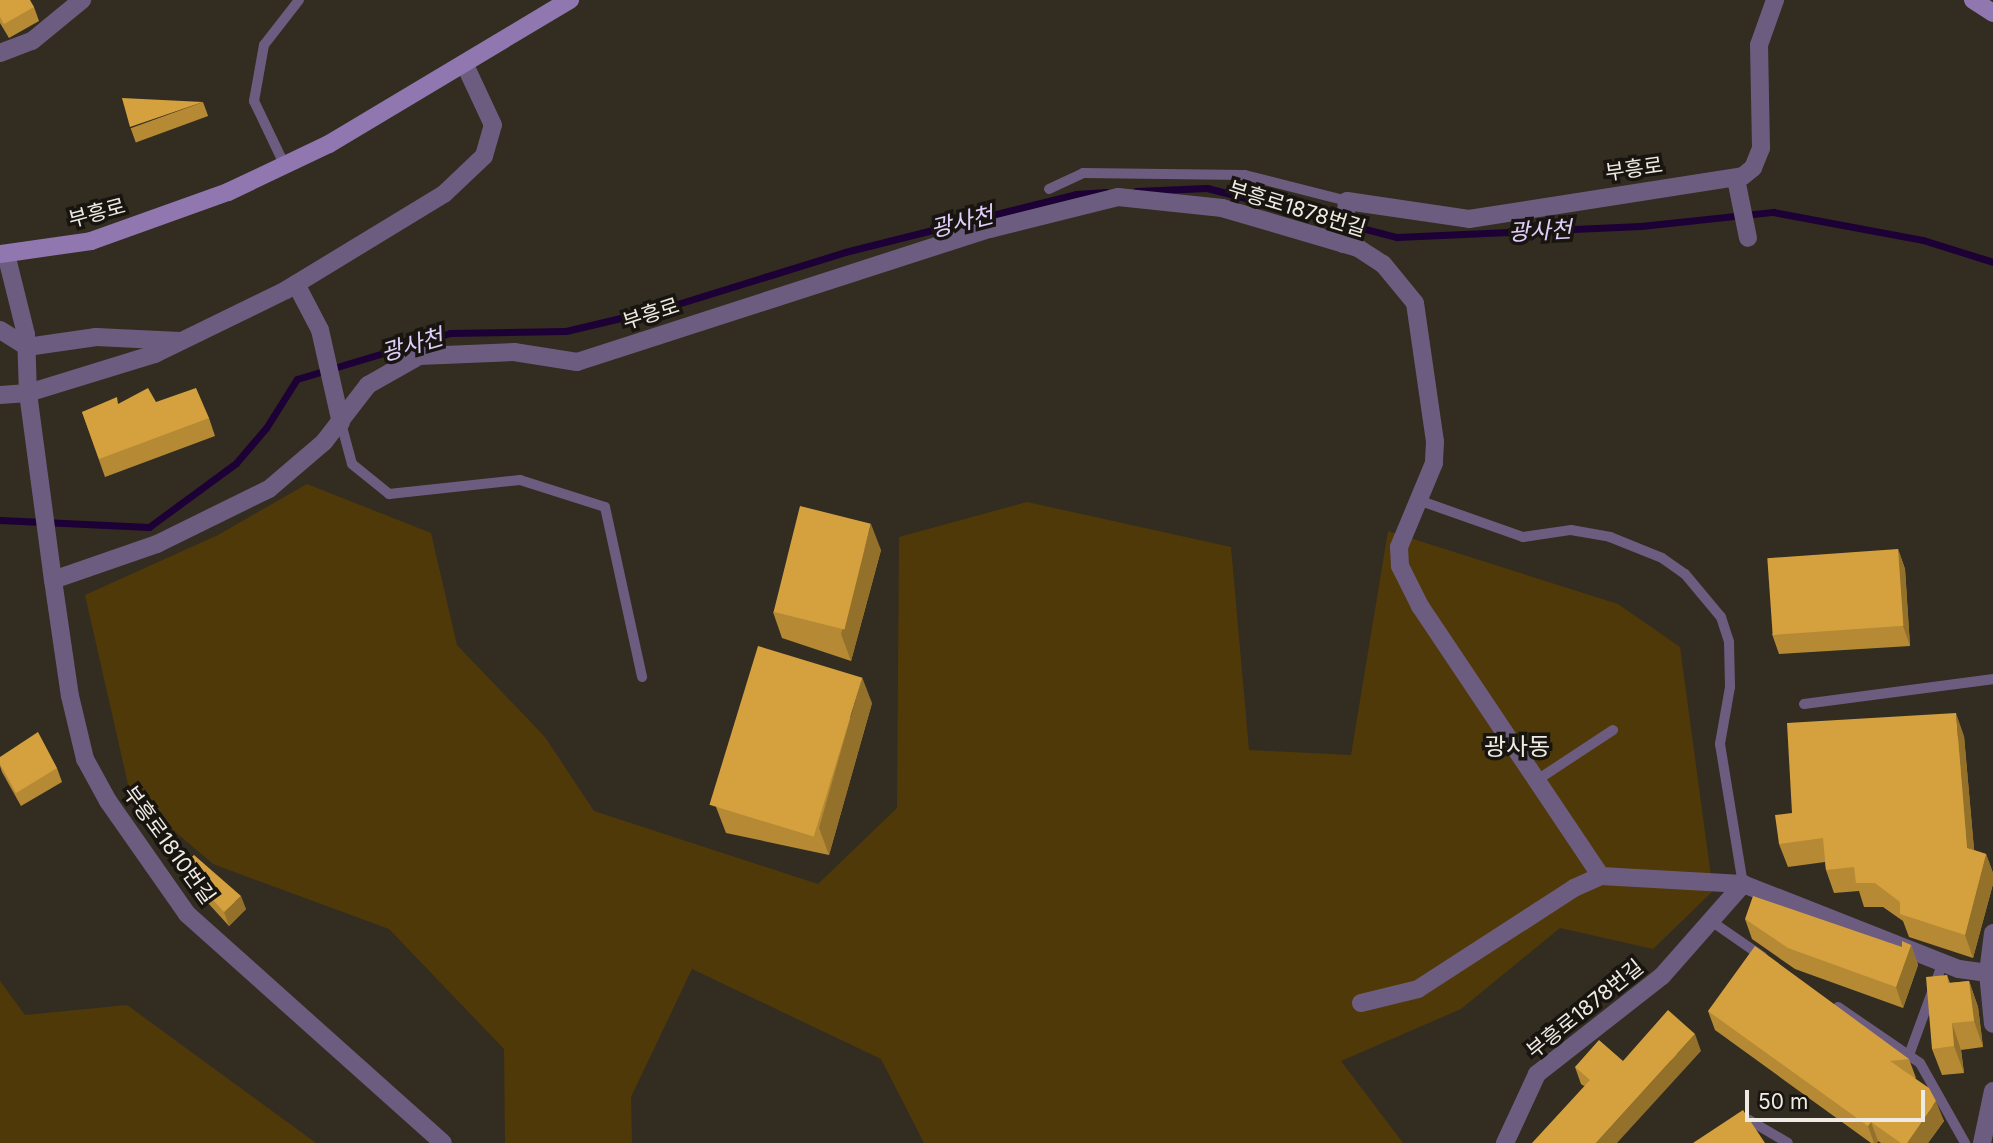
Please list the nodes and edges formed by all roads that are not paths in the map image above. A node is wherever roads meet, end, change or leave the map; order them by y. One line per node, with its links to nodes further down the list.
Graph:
1 (82, 0): 7 (street)
2 (299, 0): 9 (lane)
3 (570, 0): 8 (main road, 부흥로)
4 (1775, 0): 10 (street)
5 (1973, 0): 6 (main road)
6 (1993, 13)
7 (0, 53)
8 (465, 65): 9 (main road, 부흥로); 17 (street)
9 (285, 166): 16 (main road, 부흥로)
10 (1736, 179): 12 (street, 부흥로); 14 (street)
11 (1049, 190): 12 (lane)
12 (1347, 205): 15 (street)
13 (990, 229): 15 (street, 부흥로1878번길); 23 (street, 부흥로)
14 (1747, 235)
15 (1343, 242): 24 (street, 부흥로1878번길)
16 (3, 254): 20 (street)
17 (296, 284): 19 (street); 23 (street)
18 (0, 330): 20 (street)
19 (181, 341): 20 (street); 21 (street)
20 (27, 347): 21 (street)
21 (28, 393): 22 (street); 25 (street, 부흥로1810번길)
22 (0, 395)
23 (338, 416): 25 (street, 부흥로); 26 (lane)
24 (1419, 500): 30 (street, 부흥로1878번길); 32 (lane)
25 (53, 580): 44 (street, 부흥로1810번길)
26 (642, 677)
27 (1993, 679): 28 (lane)
28 (1804, 704)
29 (1613, 730): 30 (lane)
30 (1537, 780): 31 (street, 부흥로1878번길)
31 (1601, 876): 32 (street); 38 (street)
32 (1743, 884): 33 (street, 부흥로1878번길); 35 (street)
33 (1711, 921): 36 (lane); 45 (street, 부흥로1878번길)
34 (1993, 933): 37 (street)
35 (1942, 962): 37 (street); 41 (lane)
36 (1777, 966)
37 (1988, 973): 40 (street)
38 (1361, 1003)
39 (1832, 1003): 41 (lane)
40 (1993, 1024)
41 (1909, 1055): 47 (lane)
42 (1993, 1090): 48 (street)
43 (1729, 1129): 46 (lane)
44 (443, 1143)
45 (1505, 1143)
46 (1788, 1143)
47 (1965, 1143)
48 (1982, 1143)

